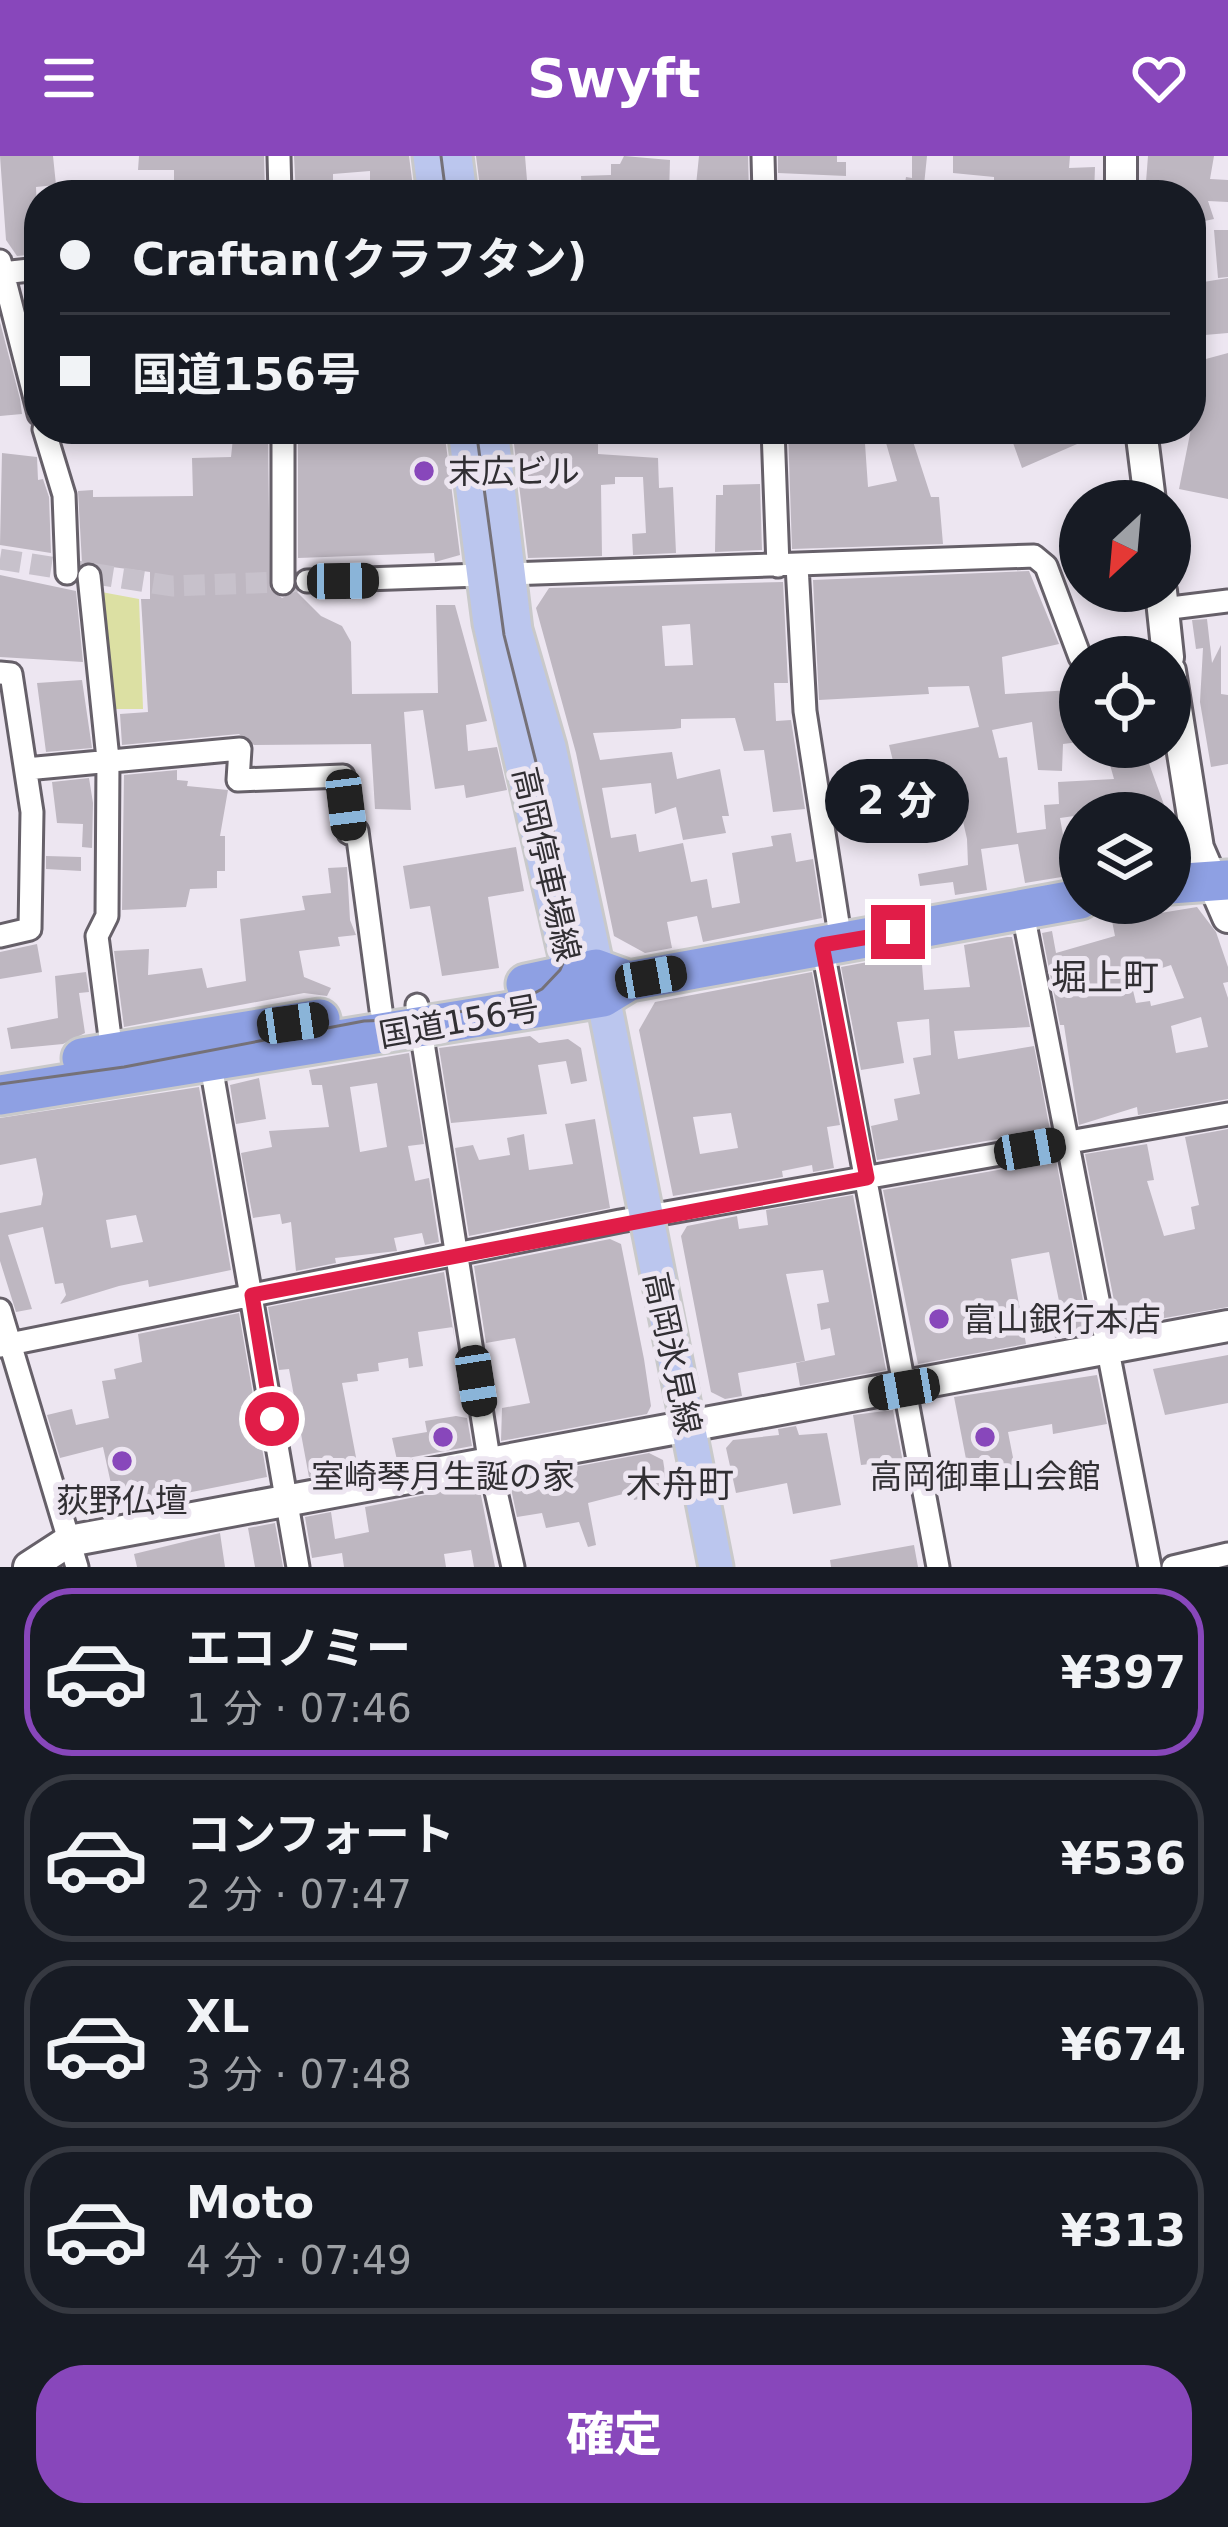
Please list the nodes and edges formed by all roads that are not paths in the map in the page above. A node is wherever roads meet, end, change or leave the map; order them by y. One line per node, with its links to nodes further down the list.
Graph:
1 (1, 267): 2 (street)
2 (24, 356)
3 (49, 444): 18 (street)
4 (284, 444): 13 (street)
5 (468, 444): 11 (main road, 高岡停車場線)
6 (491, 444): 11 (main road, 高岡停車場線)
7 (775, 444): 10 (street)
8 (1144, 444): 9 (street)
9 (1148, 480)
10 (788, 566): 11 (street); 16 (street); 27 (street)
11 (497, 578): 12 (street); 28 (main road, 高岡停車場線)
12 (307, 581)
13 (283, 583)
14 (1191, 600): 15 (street)
15 (1228, 601)
16 (1072, 636)
17 (0, 673): 20 (street)
18 (108, 759): 20 (street); 29 (street); 31 (street)
19 (1180, 768): 21 (street)
20 (26, 769): 26 (street)
21 (1221, 879): 22 (highway); 25 (street)
22 (1191, 882)
23 (1059, 902): 24 (highway, 国道156号)
24 (1022, 908): 27 (highway, 国道156号); 35 (street)
25 (1228, 917)
26 (0, 936)
27 (831, 944): 28 (highway, 国道156号); 36 (street)
28 (600, 980): 29 (highway, 国道156号); 37 (main road, 高岡氷見線)
29 (406, 1014): 30 (highway, 国道156号); 38 (street)
30 (208, 1050): 31 (highway, 国道156号); 33 (highway, 国道156号); 39 (street)
31 (112, 1053): 32 (highway, 国道156号)
32 (0, 1072)
33 (0, 1095)
34 (1228, 1114): 35 (street)
35 (1071, 1142): 36 (street); 43 (street)
36 (867, 1178): 37 (street); 44 (street)
37 (645, 1217): 38 (street); 45 (main road, 高岡氷見線)
38 (455, 1255): 39 (street); 46 (street)
39 (252, 1295): 42 (street); 47 (street)
40 (0, 1310): 42 (street)
41 (1228, 1326): 43 (street)
42 (4, 1345): 48 (street)
43 (1107, 1351): 44 (street); 55 (street)
44 (904, 1389): 45 (street); 54 (street)
45 (689, 1427): 46 (street); 53 (main road, 高岡氷見線)
46 (490, 1465): 47 (street); 52 (street)
47 (285, 1502): 48 (street); 51 (street)
48 (73, 1554): 50 (street)
49 (1228, 1554): 56 (street)
50 (28, 1567)
51 (298, 1567)
52 (513, 1567)
53 (716, 1567)
54 (938, 1567)
55 (1150, 1567)
56 (1173, 1567)

